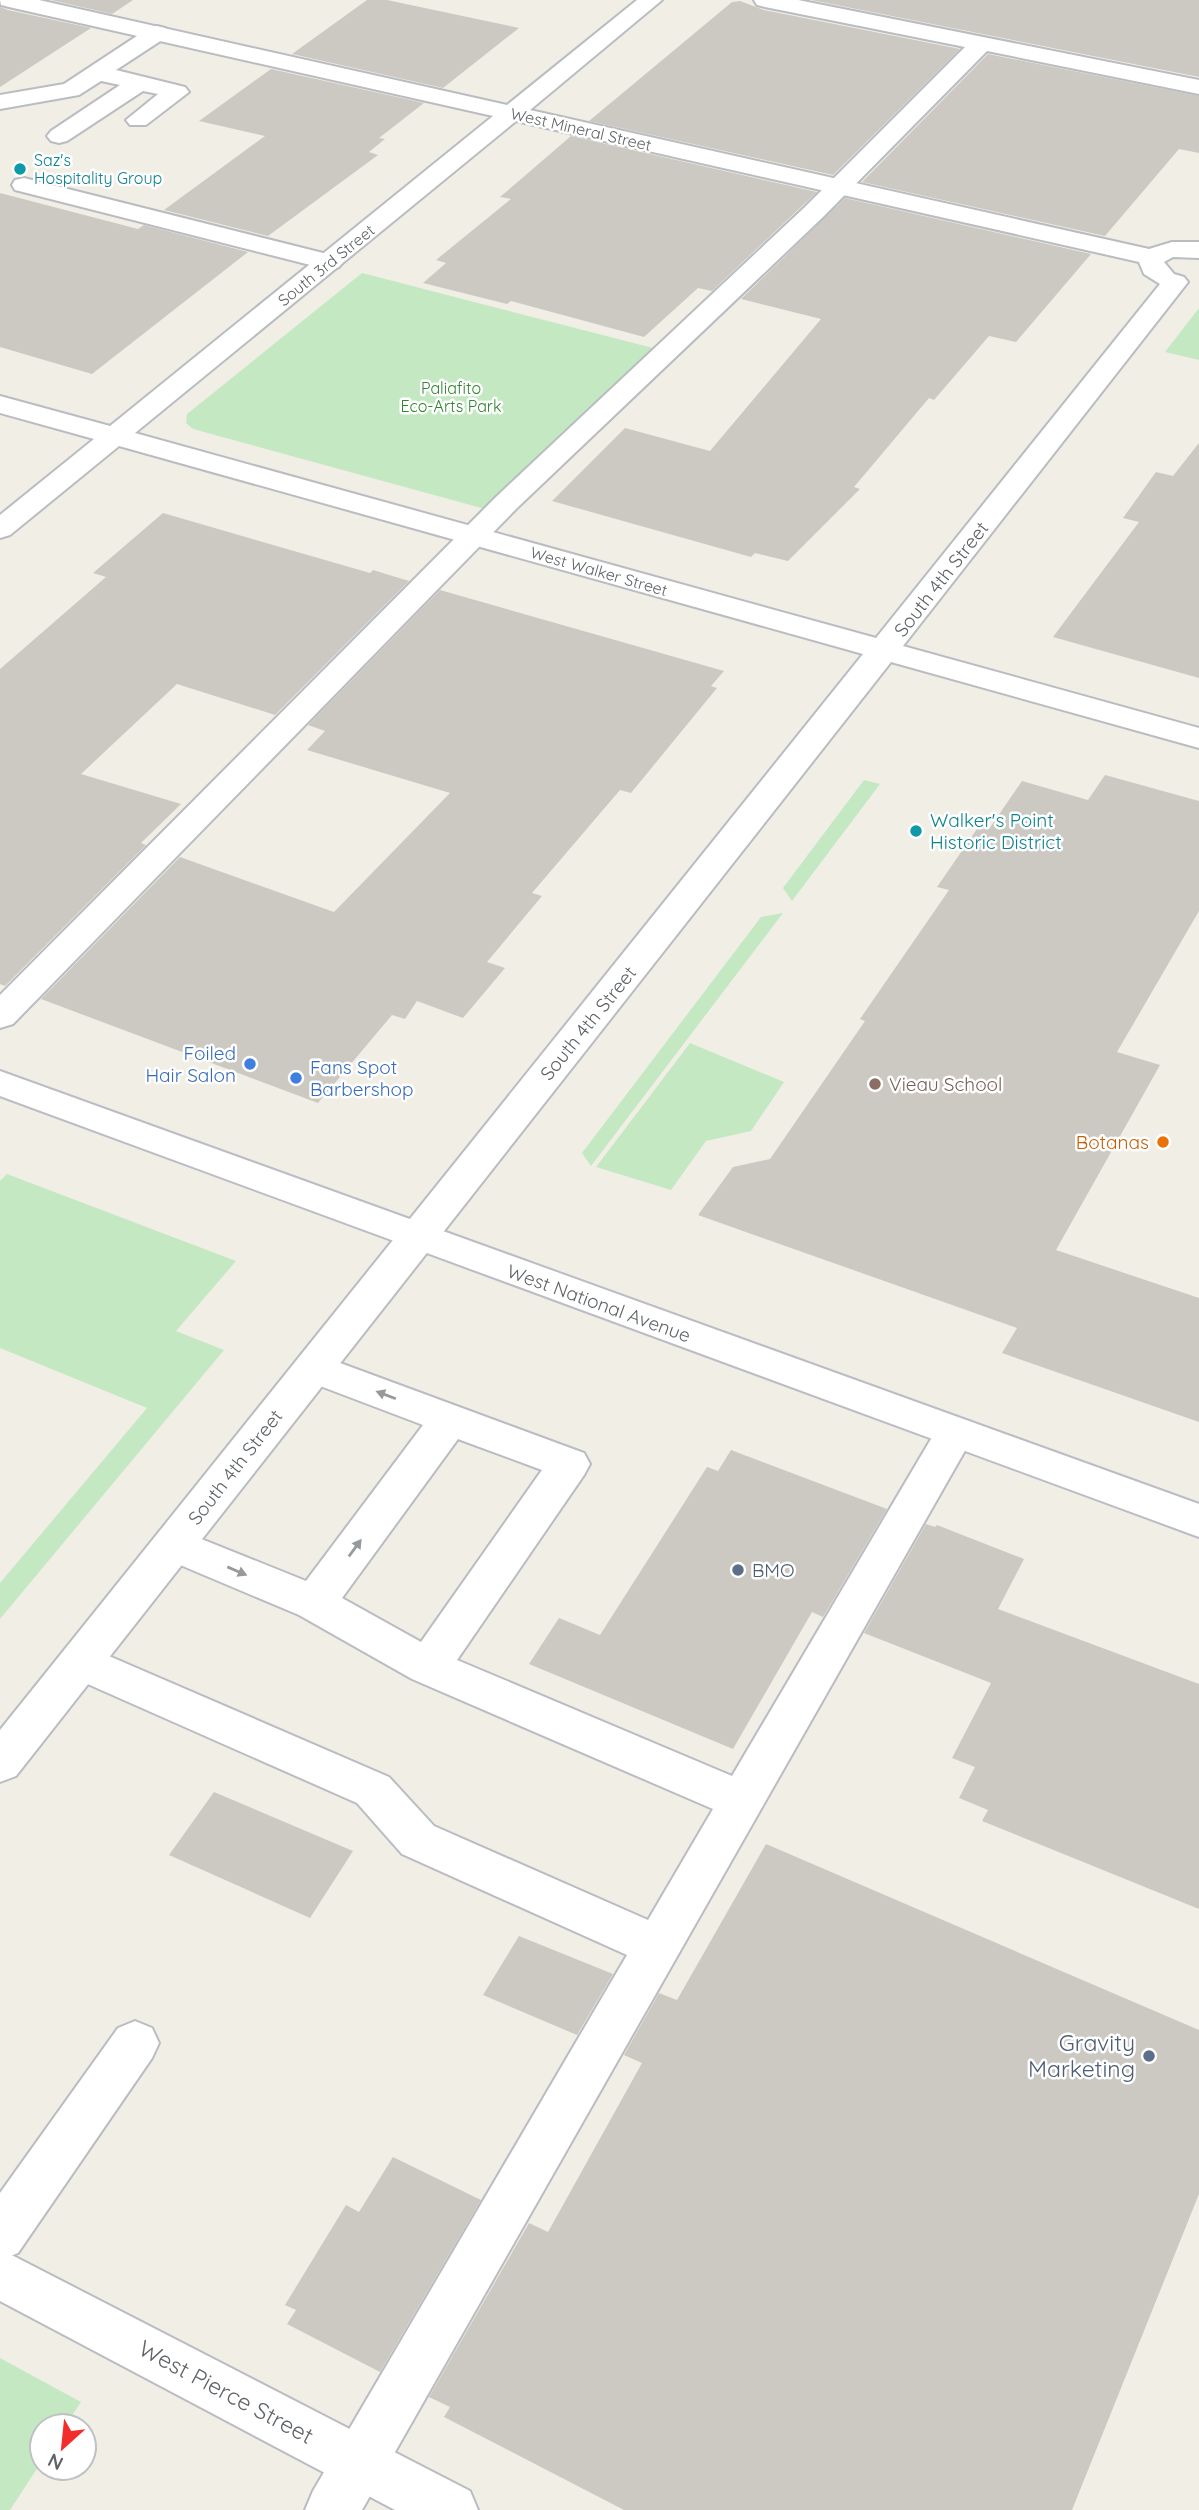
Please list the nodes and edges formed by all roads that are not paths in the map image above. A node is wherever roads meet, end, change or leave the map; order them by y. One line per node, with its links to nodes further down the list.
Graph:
1 (9, 0): 4 (street, West Mineral Street)
2 (651, 0): 10 (street, South 3rd Street)
3 (765, 0): 5 (street)
4 (157, 33): 6 (street); 10 (street, West Mineral Street)
5 (982, 43): 8 (street); 14 (street)
6 (98, 73): 7 (street); 9 (street)
7 (139, 83): 11 (street); 12 (street)
8 (1199, 87)
9 (0, 102)
10 (513, 114): 14 (street, West Mineral Street); 16 (street, South 3rd Street)
11 (138, 120)
12 (60, 136)
13 (24, 185): 16 (street)
14 (838, 187): 17 (street, West Mineral Street); 21 (street)
15 (1199, 250): 17 (street)
16 (330, 262): 19 (street, South 3rd Street)
17 (1176, 275): 22 (street, South 4th Street)
18 (0, 404): 19 (street, West Walker Street)
19 (115, 436): 20 (street, South 3rd Street); 21 (street, West Walker Street)
20 (0, 529)
21 (474, 536): 22 (street, West Walker Street); 24 (street)
22 (885, 651): 23 (street, West Walker Street); 26 (street, South 4th Street)
23 (1199, 738)
24 (0, 1016)
25 (0, 1083): 26 (street, West National Avenue)
26 (418, 1236): 27 (street, South 4th Street); 29 (street, West National Avenue)
27 (313, 1368): 28 (street, one-way to 27); 31 (street, South 4th Street)
28 (450, 1419): 32 (street, one-way to 28); 34 (street)
29 (955, 1433): 30 (street, West National Avenue); 36 (street)
30 (1199, 1521)
31 (174, 1544): 32 (street, one-way to 32); 33 (street, South 4th Street)
32 (314, 1603): 34 (street)
33 (80, 1662): 35 (street, South 4th Street); 37 (street)
34 (428, 1667): 36 (street)
35 (0, 1763)
36 (743, 1801): 37 (street)
37 (659, 1947): 41 (street)
38 (135, 2043): 39 (street)
39 (0, 2236)
40 (0, 2274): 41 (street, West Pierce Street)
41 (360, 2462): 42 (street); 43 (street, West Pierce Street)
42 (332, 2510)
43 (451, 2510)

